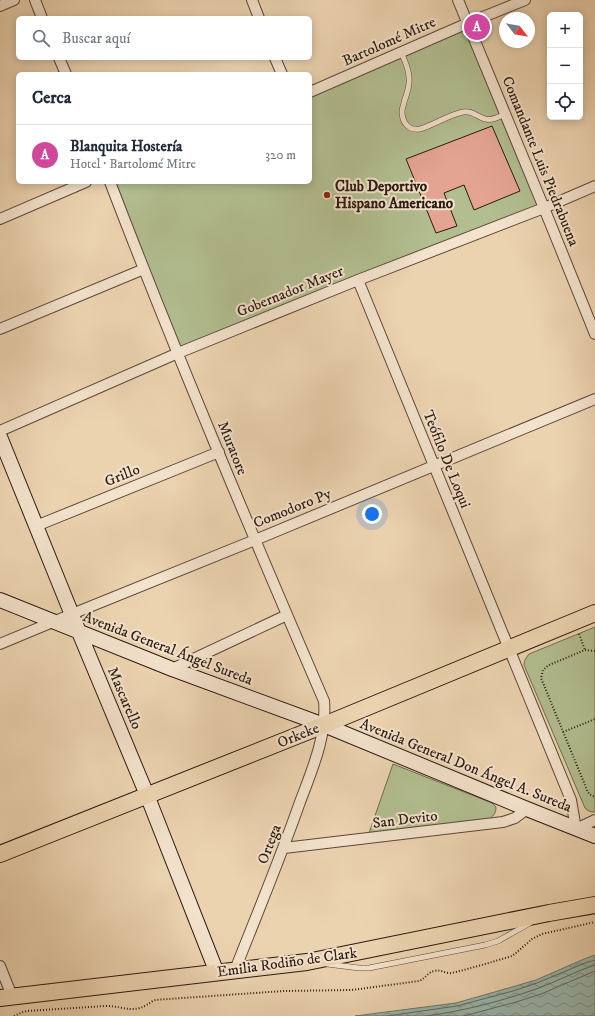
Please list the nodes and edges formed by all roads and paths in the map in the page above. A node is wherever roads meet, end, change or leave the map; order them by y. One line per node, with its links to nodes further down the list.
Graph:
1 (14, 0): 6 (street)
2 (35, 0): 7 (street)
3 (252, 0): 8 (street)
4 (458, 0): 9 (street, Comandante Luis Piedrabuena)
5 (525, 0): 9 (street, Bartolomé Mitre)
6 (0, 6)
7 (41, 16)
8 (258, 16)
9 (468, 23): 10 (street, Bartolomé Mitre); 16 (street, Comandante Luis Piedrabuena)
10 (401, 52): 15 (street, Bartolomé Mitre); 16 (lane)
11 (60, 60): 13 (street)
12 (276, 60): 14 (street)
13 (65, 72)
14 (281, 72)
15 (312, 91)
16 (505, 114): 20 (street, Comandante Luis Piedrabuena)
17 (81, 184): 21 (street)
18 (111, 184): 22 (street, Muratore)
19 (595, 186): 20 (street, Gobernador Mayer)
20 (544, 208): 23 (street, Gobernador Mayer); 25 (street, Comandante Luis Piedrabuena)
21 (0, 219)
22 (144, 269): 24 (street); 26 (street, Muratore)
23 (358, 280): 26 (street, Gobernador Mayer); 30 (street, Teófilo De Loqui)
24 (0, 329)
25 (595, 334)
26 (178, 353): 28 (street, Gobernador Mayer); 29 (street, Muratore)
27 (595, 399): 30 (street, Comodoro Py)
28 (1, 439): 31 (main road, Mascarello)
29 (219, 452): 31 (street, Grillo); 32 (street, Muratore)
30 (434, 466): 32 (street, Comodoro Py); 41 (street, Teófilo De Loqui)
31 (36, 526): 35 (main road, Mascarello)
32 (255, 540): 35 (street, Comodoro Py); 36 (street, Muratore)
33 (0, 600): 37 (main road, Avenida General Ángel Sureda)
34 (595, 613): 38 (main road, Orkeke)
35 (72, 614): 37 (street, Comodoro Py); 39 (main road, Mascarello)
36 (287, 615): 44 (street); 46 (street, Muratore)
37 (54, 621): 39 (main road, Avenida General Ángel Sureda); 40 (street, Comodoro Py)
38 (575, 622): 41 (main road, Orkeke); 42 (path)
39 (79, 632): 44 (main road, Avenida General Ángel Sureda); 48 (main road, Mascarello)
40 (0, 644)
41 (510, 649): 46 (main road, Orkeke); 52 (street, Teófilo De Loqui)
42 (585, 650): 43 (path); 47 (path)
43 (595, 651)
44 (172, 669): 46 (main road, Avenida General Ángel Sureda)
45 (595, 719): 47 (path)
46 (324, 725): 48 (main road, Orkeke); 50 (main road, Avenida General Don Ángel A. Sureda); 54 (street, Ortega)
47 (563, 732): 49 (path)
48 (147, 795): 55 (main road, Orkeke); 60 (main road, Mascarello)
49 (595, 797)
50 (527, 809): 52 (main road, Avenida General Don Ángel A. Sureda); 54 (street, San Devito)
51 (595, 820): 52 (street)
52 (576, 828): 53 (main road, Avenida General Don Ángel A. Sureda)
53 (595, 836)
54 (284, 848): 59 (street, Ortega)
55 (0, 854)
56 (595, 905): 59 (main road, Emilia Rodiño de Clark)
57 (595, 922): 62 (path)
58 (0, 966): 61 (street)
59 (235, 970): 60 (main road, Emilia Rodiño de Clark)
60 (217, 972): 61 (main road, Emilia Rodiño de Clark)
61 (6, 997)
62 (14, 1016)

